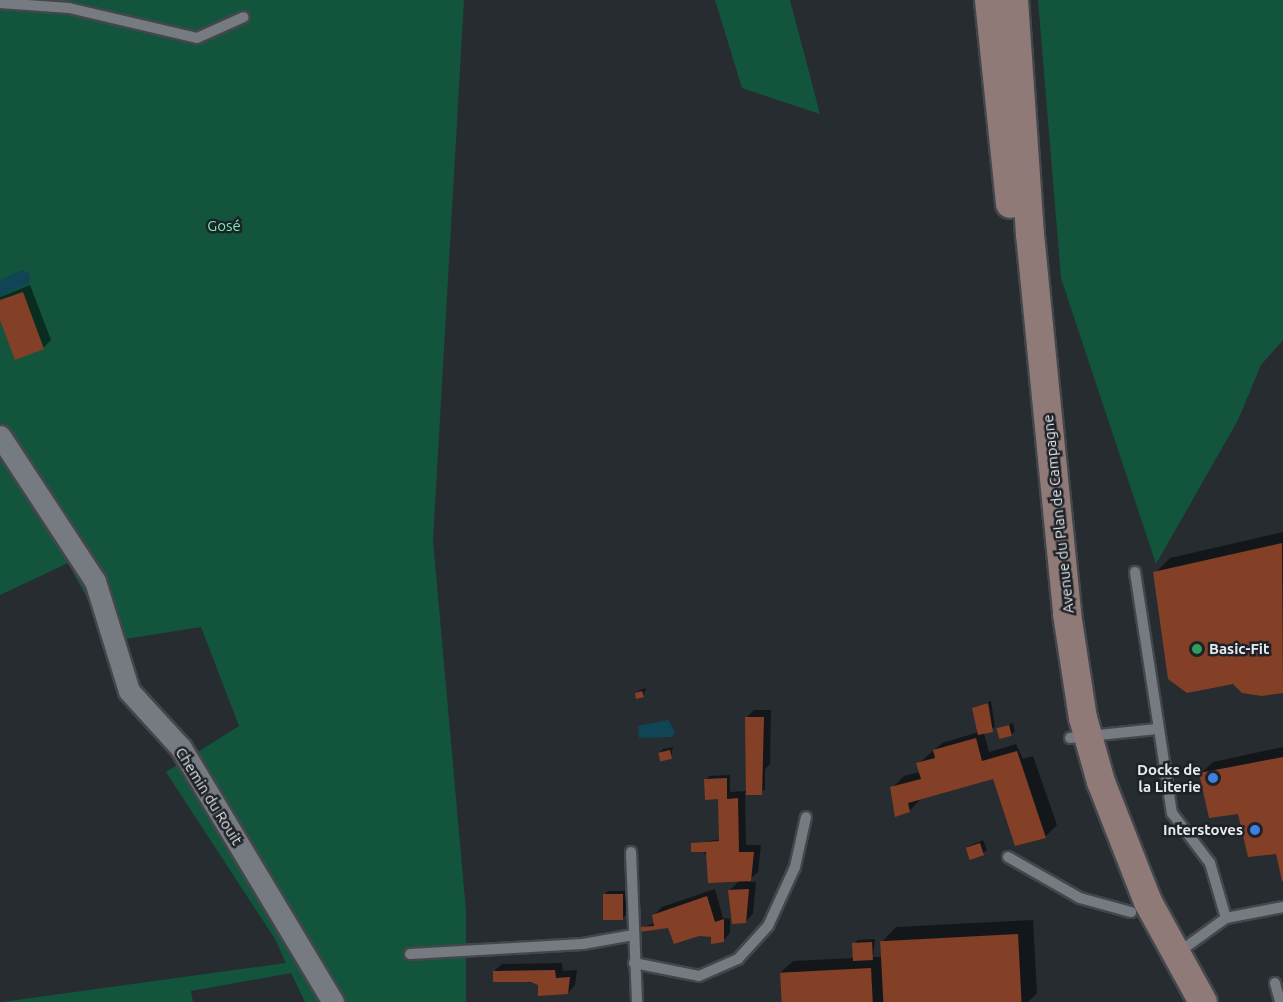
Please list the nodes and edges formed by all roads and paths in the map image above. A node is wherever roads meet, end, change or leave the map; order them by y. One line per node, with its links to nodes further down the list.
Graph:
1 (989, 0): 8 (main road, Avenue du Plan de Campagne)
2 (1014, 0): 8 (main road, Avenue du Plan de Campagne)
3 (0, 3): 4 (lane)
4 (244, 17)
5 (0, 436): 20 (street, Chemin du Rouit)
6 (1135, 572): 7 (lane)
7 (1157, 729): 8 (lane); 14 (lane)
8 (1080, 737): 13 (main road, Avenue du Plan de Campagne); 17 (main road, Avenue du Plan de Campagne)
9 (806, 817): 18 (lane)
10 (631, 852): 15 (lane)
11 (1008, 857): 13 (lane)
12 (1283, 907): 14 (lane)
13 (1131, 912): 22 (main road, Avenue du Plan de Campagne)
14 (1226, 918): 17 (lane)
15 (633, 935): 16 (lane); 18 (lane)
16 (410, 954)
17 (1176, 954): 23 (main road, Avenue du Plan de Campagne)
18 (634, 963): 21 (lane)
19 (1275, 983): 24 (lane)
20 (333, 1002)
21 (637, 1002)
22 (1181, 1002)
23 (1203, 1002)
24 (1280, 1002)

